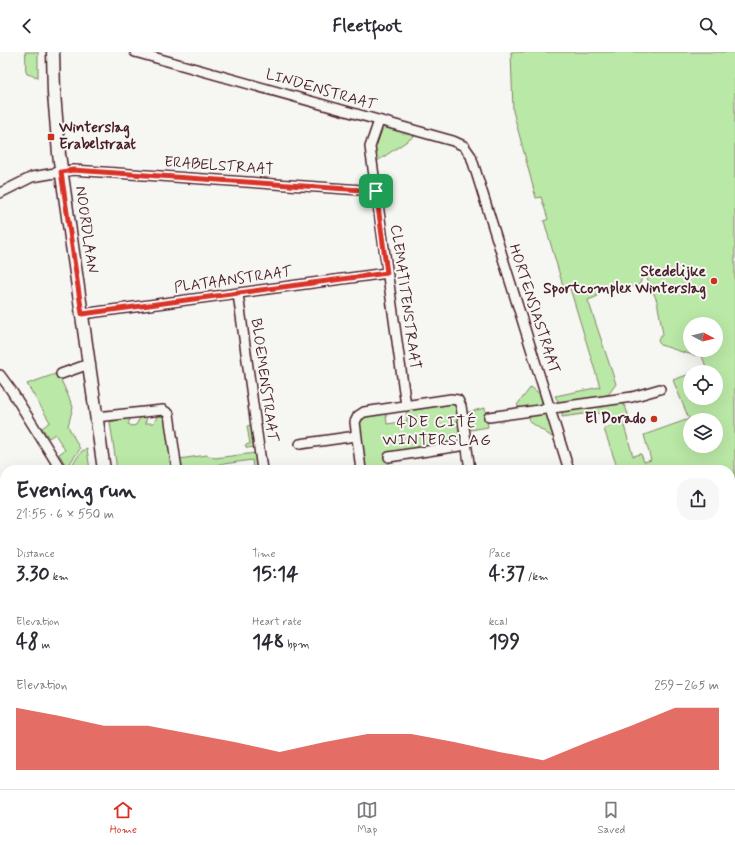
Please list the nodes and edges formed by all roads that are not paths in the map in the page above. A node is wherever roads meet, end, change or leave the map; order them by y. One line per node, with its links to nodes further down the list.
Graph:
1 (53, 52): 5 (street, NOORDLAAN)
2 (135, 52): 3 (street, LINDENSTRAAT)
3 (379, 121): 4 (street, LINDENSTRAAT); 6 (street, CLEMATITENSTRAAT)
4 (471, 156): 16 (street, HORTENSIASTRAAT)
5 (61, 172): 6 (street, ERABELSTRAAT); 7 (street, ERABELSTRAAT); 10 (street, NOORDLAAN)
6 (376, 191): 8 (street, CLEMATITENSTRAAT)
7 (0, 193)
8 (387, 273): 9 (street, PLATAANSTRAAT); 15 (street, CLEMATITENSTRAAT)
9 (238, 294): 10 (street, PLATAANSTRAAT); 26 (street, BLOEMENSTRAAT)
10 (82, 314): 11 (street, NOORDLAAN)
11 (89, 364): 12 (street); 17 (street, NOORDLAAN)
12 (61, 374)
13 (0, 375): 23 (street)
14 (660, 389): 16 (street)
15 (406, 406): 19 (street); 21 (street)
16 (550, 408): 18 (street); 29 (street, HORTENSIASTRAAT)
17 (96, 417): 24 (street, NOORDLAAN); 25 (street)
18 (489, 417)
19 (356, 436): 20 (street); 27 (street)
20 (300, 444)
21 (466, 445): 22 (street); 28 (street)
22 (389, 457)
23 (59, 465)
24 (103, 465)
25 (175, 465)
26 (261, 465)
27 (360, 465)
28 (469, 465)
29 (568, 465)

